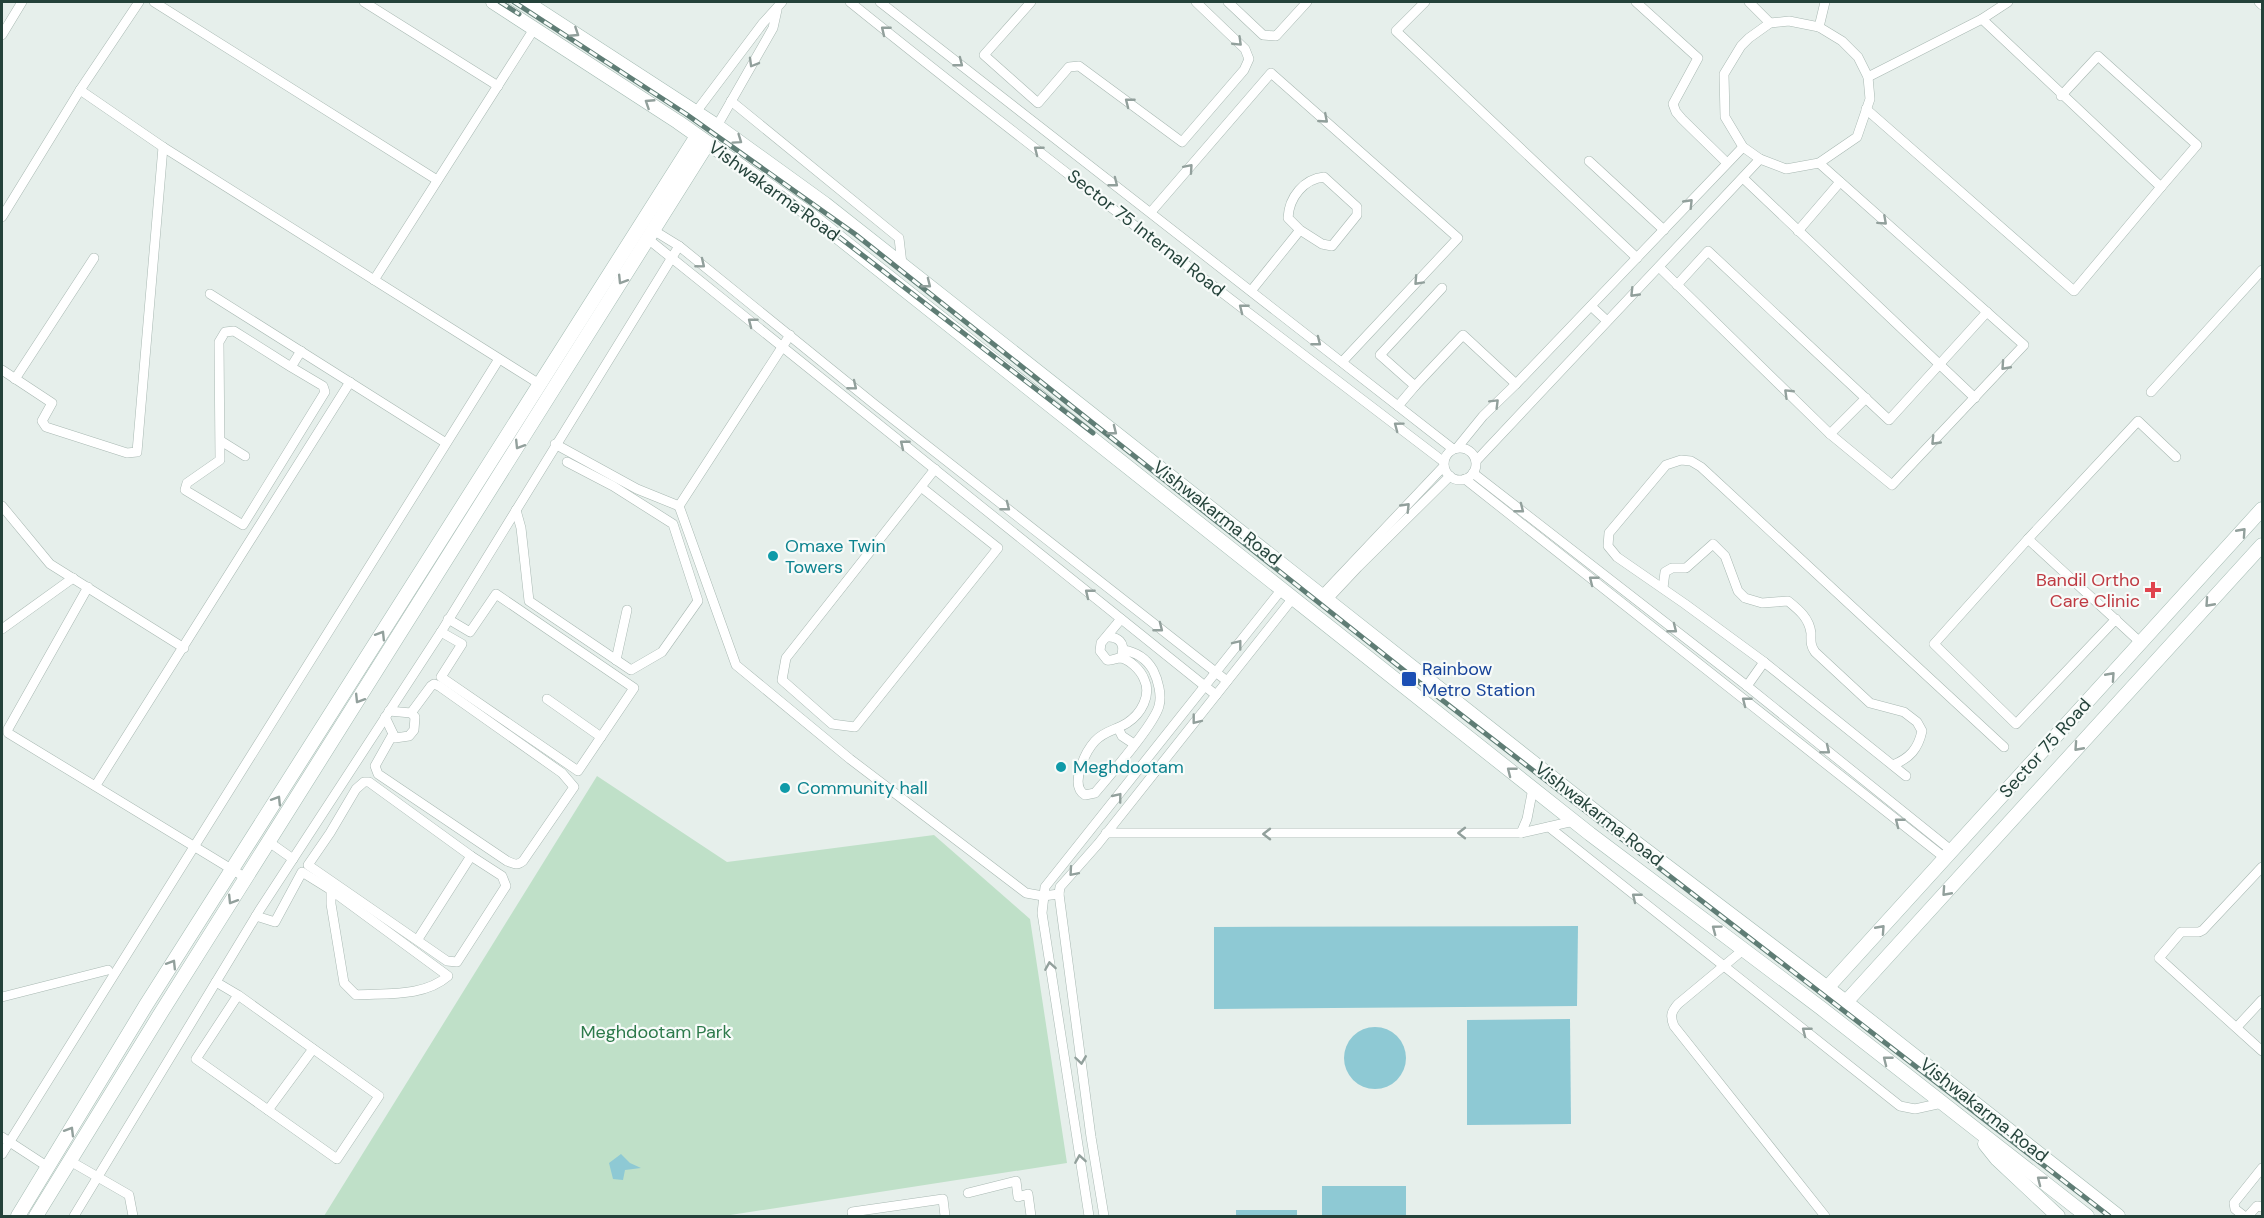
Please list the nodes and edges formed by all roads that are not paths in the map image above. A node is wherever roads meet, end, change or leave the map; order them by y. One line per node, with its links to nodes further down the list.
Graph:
1 (22, 2): 25 (street)
2 (139, 2): 28 (street)
3 (154, 2): 44 (street)
4 (364, 2): 27 (street)
5 (493, 2): 24 (main road, Vishwakarma Road)
6 (526, 2): 33 (main road, Vishwakarma Road, one-way to 33)
7 (850, 2): 101 (street, Sector 75 Internal Road, one-way to 7)
8 (880, 2): 34 (street, Sector 75 Internal Road, one-way to 34)
9 (1031, 2): 31 (street)
10 (1196, 2): 31 (street, one-way to 31)
11 (1228, 2): 12 (street)
12 (1306, 2)
13 (1425, 2): 55 (street)
14 (1636, 2): 41 (street)
15 (1749, 2): 22 (street)
16 (1825, 2): 23 (street)
17 (2008, 2): 21 (street)
18 (2259, 2): 19 (street)
19 (2262, 5)
20 (779, 6): 30 (street, one-way to 30); 33 (street)
21 (1982, 19): 26 (street); 29 (street)
22 (1770, 22): 23 (street); 38 (street)
23 (1820, 27): 26 (street)
24 (534, 29): 27 (street); 36 (main road, Vishwakarma Road, one-way to 24)
25 (2, 35)
26 (1868, 77): 32 (street)
27 (498, 86): 44 (street)
28 (80, 90): 37 (street); 48 (street)
29 (2061, 96): 46 (street); 46 (street)
30 (731, 101): 35 (street); 57 (street)
31 (1038, 103): 34 (street)
32 (1866, 109): 42 (street); 46 (street)
33 (696, 112): 35 (main road, Vishwakarma Road)
34 (1028, 117): 47 (street, Sector 75 Internal Road, one-way to 47)
35 (717, 126): 57 (main road, Vishwakarma Road, one-way to 57)
36 (703, 139): 52 (main road); 83 (main road); 88 (main road, Vishwakarma Road)
37 (164, 147): 60 (street); 79 (street)
38 (1743, 147): 39 (street); 41 (street)
39 (1760, 159): 42 (street); 43 (street)
40 (1589, 161): 50 (street)
41 (1727, 163): 50 (street, one-way to 41)
42 (1819, 164): 45 (street)
43 (1743, 178): 51 (street); 58 (street)
44 (437, 180): 60 (street)
45 (1840, 182): 51 (street); 67 (street, one-way to 67)
46 (2161, 187)
47 (1151, 212): 64 (street, Sector 75 Internal Road); 75 (street, one-way to 75)
48 (2, 217)
49 (1300, 230): 49 (street); 64 (street)
50 (1664, 230): 55 (street)
51 (1798, 231): 76 (street)
52 (651, 235): 53 (street); 56 (street); 162 (main road, one-way to 162)
53 (679, 246): 56 (street); 69 (street, one-way to 69)
54 (94, 258): 79 (street)
55 (1636, 258): 66 (street)
56 (671, 259): 71 (street, one-way to 56); 95 (street)
57 (902, 264): 81 (main road, Vishwakarma Road, one-way to 81)
58 (1659, 267): 62 (street); 68 (street, one-way to 68)
59 (2262, 270): 61 (street)
60 (374, 280): 74 (street)
61 (2259, 281): 85 (street)
62 (1677, 285): 86 (street); 92 (street, one-way to 62)
63 (1442, 288): 84 (street)
64 (1251, 291): 75 (street, Sector 75 Internal Road, one-way to 75)
65 (210, 294): 70 (street)
66 (1591, 306): 68 (street); 82 (street)
67 (1987, 312): 76 (street); 87 (street, one-way to 87)
68 (1607, 321): 99 (street)
69 (790, 335): 71 (street); 111 (street, one-way to 111)
70 (287, 343): 72 (street); 73 (street)
71 (783, 347): 102 (street, one-way to 71); 107 (street)
72 (301, 351): 77 (street); 80 (street)
73 (278, 358): 77 (street); 93 (street)
74 (499, 359): 83 (street); 94 (street)
75 (1342, 362): 89 (street, Sector 75 Internal Road)
76 (1940, 365): 86 (street); 87 (street)
77 (291, 367): 110 (street)
78 (2, 370): 79 (street)
79 (15, 379)
80 (350, 382): 94 (street); 112 (street)
81 (1051, 382): 88 (main road); 90 (main road, Vishwakarma Road)
82 (1516, 384): 84 (street); 96 (street, one-way to 82)
83 (541, 385): 169 (main road, one-way to 83)
84 (1415, 386): 89 (street)
85 (2151, 392)
86 (1866, 398): 92 (street)
87 (1975, 398): 92 (street, one-way to 92)
88 (1043, 399): 91 (main road, Vishwakarma Road)
89 (1398, 406): 96 (street, Sector 75 Internal Road)
90 (1082, 407): 91 (main road); 120 (main road, Vishwakarma Road, one-way to 120)
91 (1072, 422): 119 (main road, Vishwakarma Road)
92 (1830, 434)
93 (221, 441): 97 (street); 110 (street)
94 (446, 443): 163 (street)
95 (555, 444): 107 (street); 109 (street)
96 (1455, 449): 99 (street); 101 (street)
97 (245, 456)
98 (2176, 457): 113 (street)
99 (1476, 461): 104 (street)
100 (567, 462): 135 (street)
101 (1444, 464): 103 (street); 120 (street, one-way to 101)
102 (935, 469): 105 (street); 114 (street)
103 (1450, 476): 104 (street); 120 (street)
104 (1469, 476): 140 (street, one-way to 140); 165 (street, one-way to 104)
105 (921, 487): 105 (street)
106 (2, 506): 116 (street)
107 (679, 506): 174 (street)
108 (2262, 509): 131 (main road, Sector 75 Road, one-way to 108)
109 (516, 510): 125 (street); 135 (street)
110 (243, 525): 112 (street)
111 (1035, 530): 114 (street); 137 (street, one-way to 137)
112 (256, 532): 133 (street)
113 (2028, 539): 124 (street); 124 (street)
114 (1026, 542): 123 (street, one-way to 114)
115 (2262, 545): 181 (main road, Sector 75 Road, one-way to 181)
116 (73, 578): 117 (street); 126 (street)
117 (88, 587): 133 (street); 152 (street)
118 (1663, 588): 136 (street); 149 (street); 150 (street)
119 (1282, 589): 121 (main road, Vishwakarma Road); 137 (street, one-way to 119)
120 (1325, 597): 183 (main road, Vishwakarma Road)
121 (1293, 598): 138 (street); 153 (main road, Vishwakarma Road, one-way to 121)
122 (627, 610): 135 (street)
123 (1121, 619): 127 (street); 130 (street)
124 (2116, 619): 131 (street)
125 (448, 620): 128 (street); 129 (street)
126 (2, 629)
127 (1135, 630): 134 (street); 139 (street)
128 (441, 632): 132 (street); 144 (street)
129 (470, 632): 132 (street); 147 (street)
130 (1107, 638): 134 (street); 134 (street)
131 (2141, 643): 165 (main road, Sector 75 Road, one-way to 131)
132 (462, 644): 147 (street)
133 (184, 648): 152 (street)
134 (1121, 652): 145 (street); 148 (street)
135 (616, 660)
136 (1764, 662): 140 (street); 150 (street)
137 (1216, 672): 138 (street); 139 (street)
138 (1227, 681): 141 (street)
139 (1205, 686): 141 (street); 174 (street, one-way to 139)
140 (1746, 686): 165 (street, one-way to 165)
141 (1216, 695): 160 (street, one-way to 160)
142 (547, 699): 147 (street)
143 (411, 713): 144 (street); 146 (street); 146 (street)
144 (387, 714): 146 (street); 154 (street)
145 (1118, 728): 148 (street); 148 (street)
146 (393, 734)
147 (601, 737)
148 (1134, 744)
149 (2004, 747)
150 (1893, 765): 151 (street)
151 (1906, 776)
152 (96, 785): 163 (street)
153 (1533, 788): 156 (main road, Vishwakarma Road); 161 (street)
154 (329, 804): 155 (street); 157 (street)
155 (342, 812): 159 (street); 166 (street)
156 (1574, 821): 158 (street); 164 (main road, Vishwakarma Road)
157 (315, 825): 159 (street); 167 (street)
158 (1549, 827): 161 (street); 170 (street)
159 (330, 833): 176 (street)
160 (1106, 833): 161 (street, one-way to 160); 173 (street, one-way to 173)
161 (1521, 833)
162 (269, 842): 167 (street); 171 (main road)
163 (194, 846): 169 (street); 194 (street)
164 (1618, 855): 170 (street); 177 (main road, Vishwakarma Road, one-way to 164)
165 (1948, 855): 178 (main road, Sector 75 Road, one-way to 165)
166 (471, 856): 176 (street); 176 (street)
167 (293, 860): 175 (street)
168 (2262, 867): 188 (street)
169 (233, 869): 171 (street); 197 (main road, one-way to 169)
170 (1604, 872): 179 (street, one-way to 170)
171 (246, 878): 196 (main road, one-way to 196)
172 (331, 890): 172 (street); 175 (street)
173 (1059, 894): 174 (street); 210 (street, one-way to 210)
174 (1043, 896): 209 (street, one-way to 174)
175 (256, 916): 182 (street)
176 (418, 939)
177 (1743, 950): 179 (street); 191 (main road, Vishwakarma Road, one-way to 177)
178 (1856, 957): 181 (main road); 183 (main road, Sector 75 Road)
179 (1723, 967): 191 (street, one-way to 179); 211 (street)
180 (108, 970): 185 (street)
181 (1873, 972): 187 (main road, Sector 75 Road)
182 (216, 982): 184 (street); 199 (street)
183 (1827, 988): 187 (main road, Vishwakarma Road)
184 (238, 995): 189 (street); 192 (street)
185 (2, 997)
186 (2262, 1000): 188 (street)
187 (1846, 1002): 214 (main road, Vishwakarma Road)
188 (2236, 1028): 190 (street)
189 (313, 1049): 192 (street); 192 (street)
190 (2262, 1051)
191 (1942, 1103): 193 (main road, Vishwakarma Road)
192 (268, 1110)
193 (1968, 1123): 212 (main road); 213 (main road, Vishwakarma Road, one-way to 193)
194 (5, 1140): 195 (street); 197 (street)
195 (2, 1154)
196 (70, 1161): 199 (street); 203 (main road)
197 (48, 1167): 202 (main road)
198 (2262, 1168): 215 (street)
199 (98, 1178): 204 (street); 205 (street)
200 (968, 1193): 208 (street)
201 (2262, 1207): 215 (street)
202 (18, 1216)
203 (36, 1216)
204 (74, 1216)
205 (133, 1216)
206 (853, 1216): 207 (street)
207 (945, 1216)
208 (1031, 1216)
209 (1089, 1216)
210 (1104, 1216)
211 (1825, 1216)
212 (2058, 1216)
213 (2087, 1216)
214 (2118, 1216)
215 (2246, 1216)

